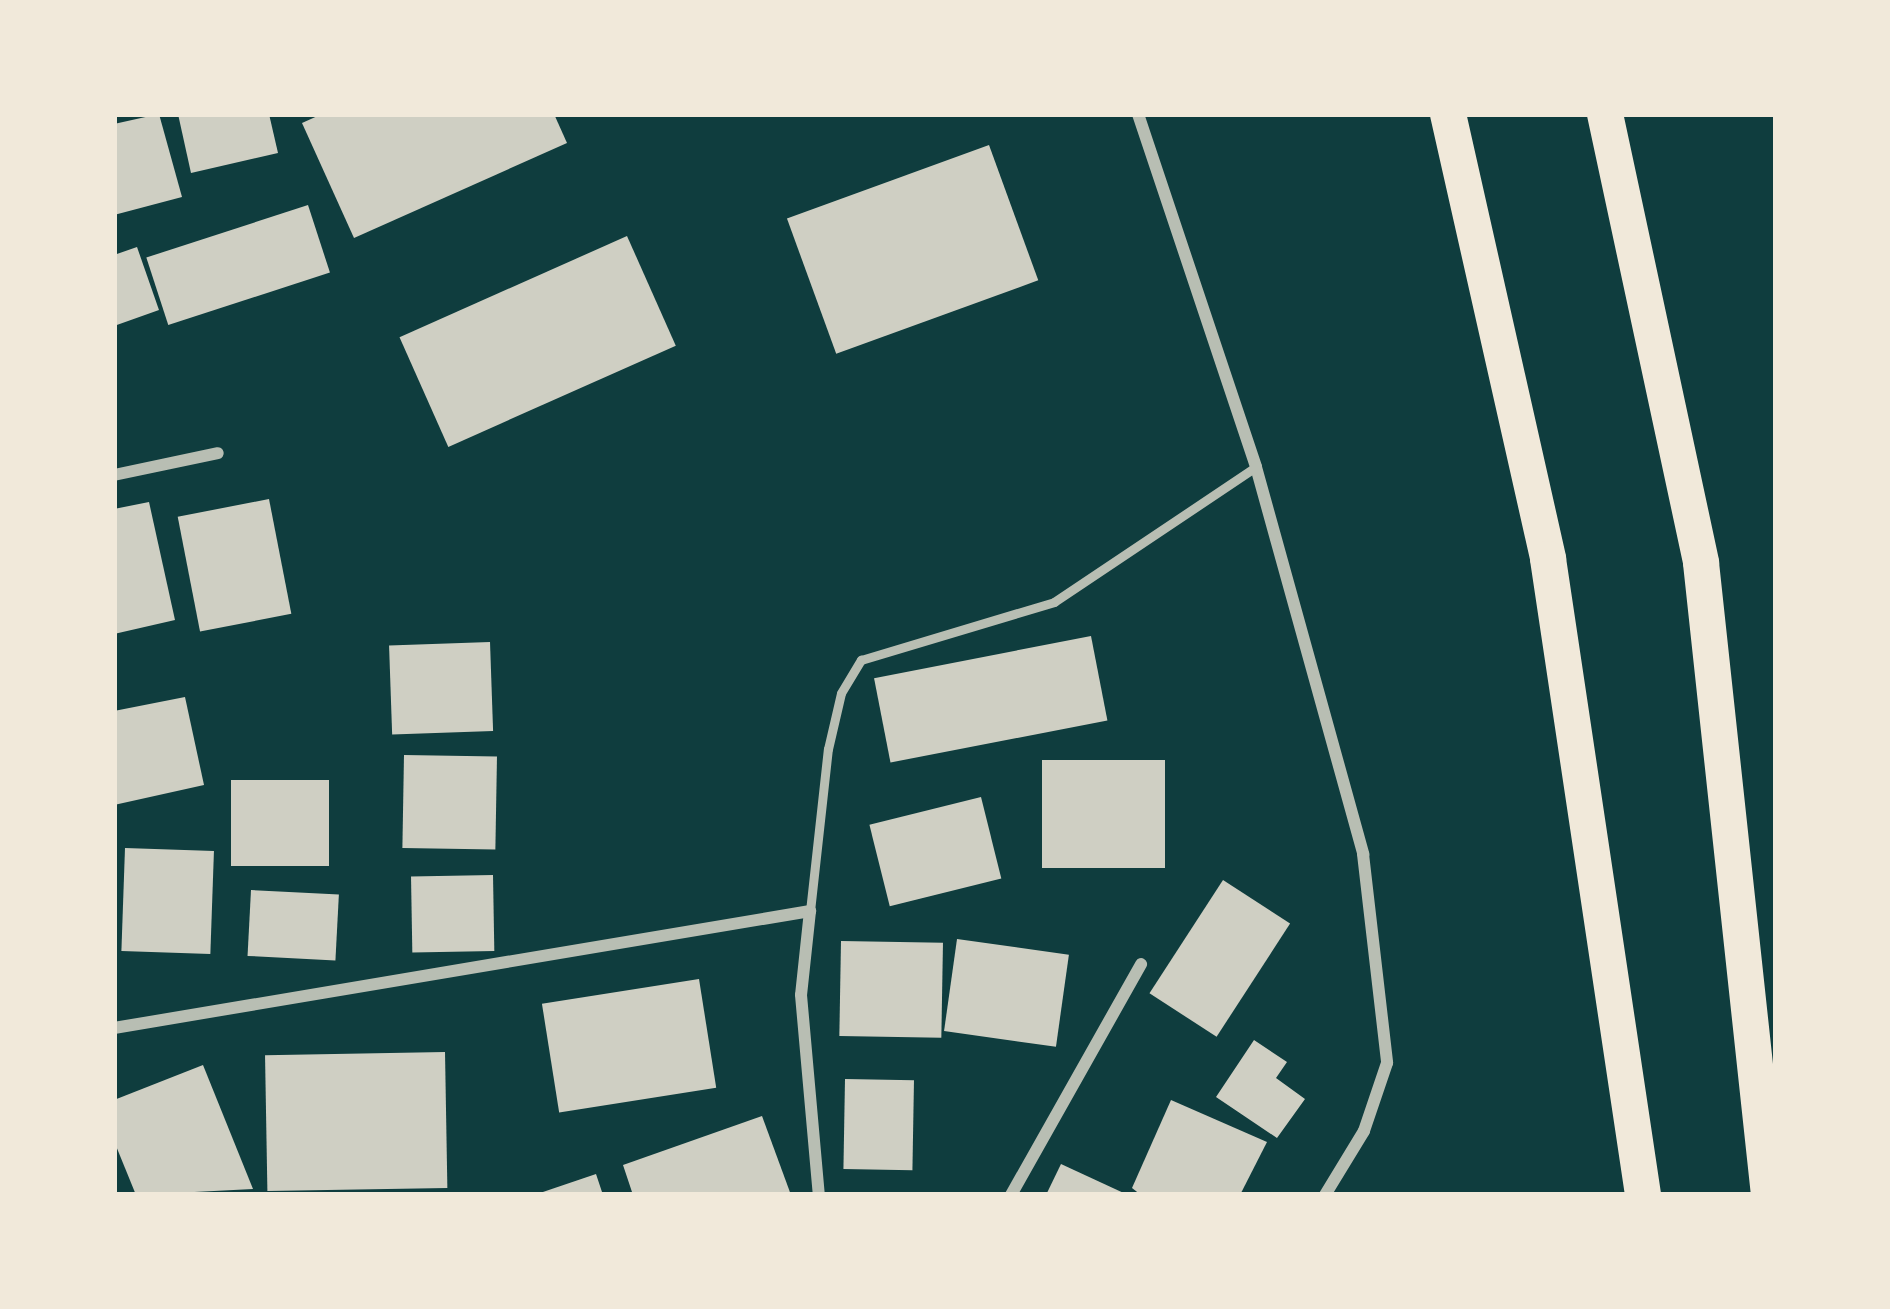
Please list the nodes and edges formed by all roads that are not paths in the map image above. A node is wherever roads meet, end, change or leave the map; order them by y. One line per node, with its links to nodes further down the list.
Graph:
1 (1138, 114): 5 (street)
2 (1448, 114): 13 (highway)
3 (1605, 114): 14 (highway)
4 (218, 453): 6 (street)
5 (1256, 467): 7 (lane); 12 (street)
6 (114, 475)
7 (810, 910): 9 (street); 10 (street)
8 (1141, 964): 11 (street)
9 (114, 1028)
10 (820, 1195)
11 (1011, 1195)
12 (1325, 1195)
13 (1643, 1195)
14 (1769, 1195)

